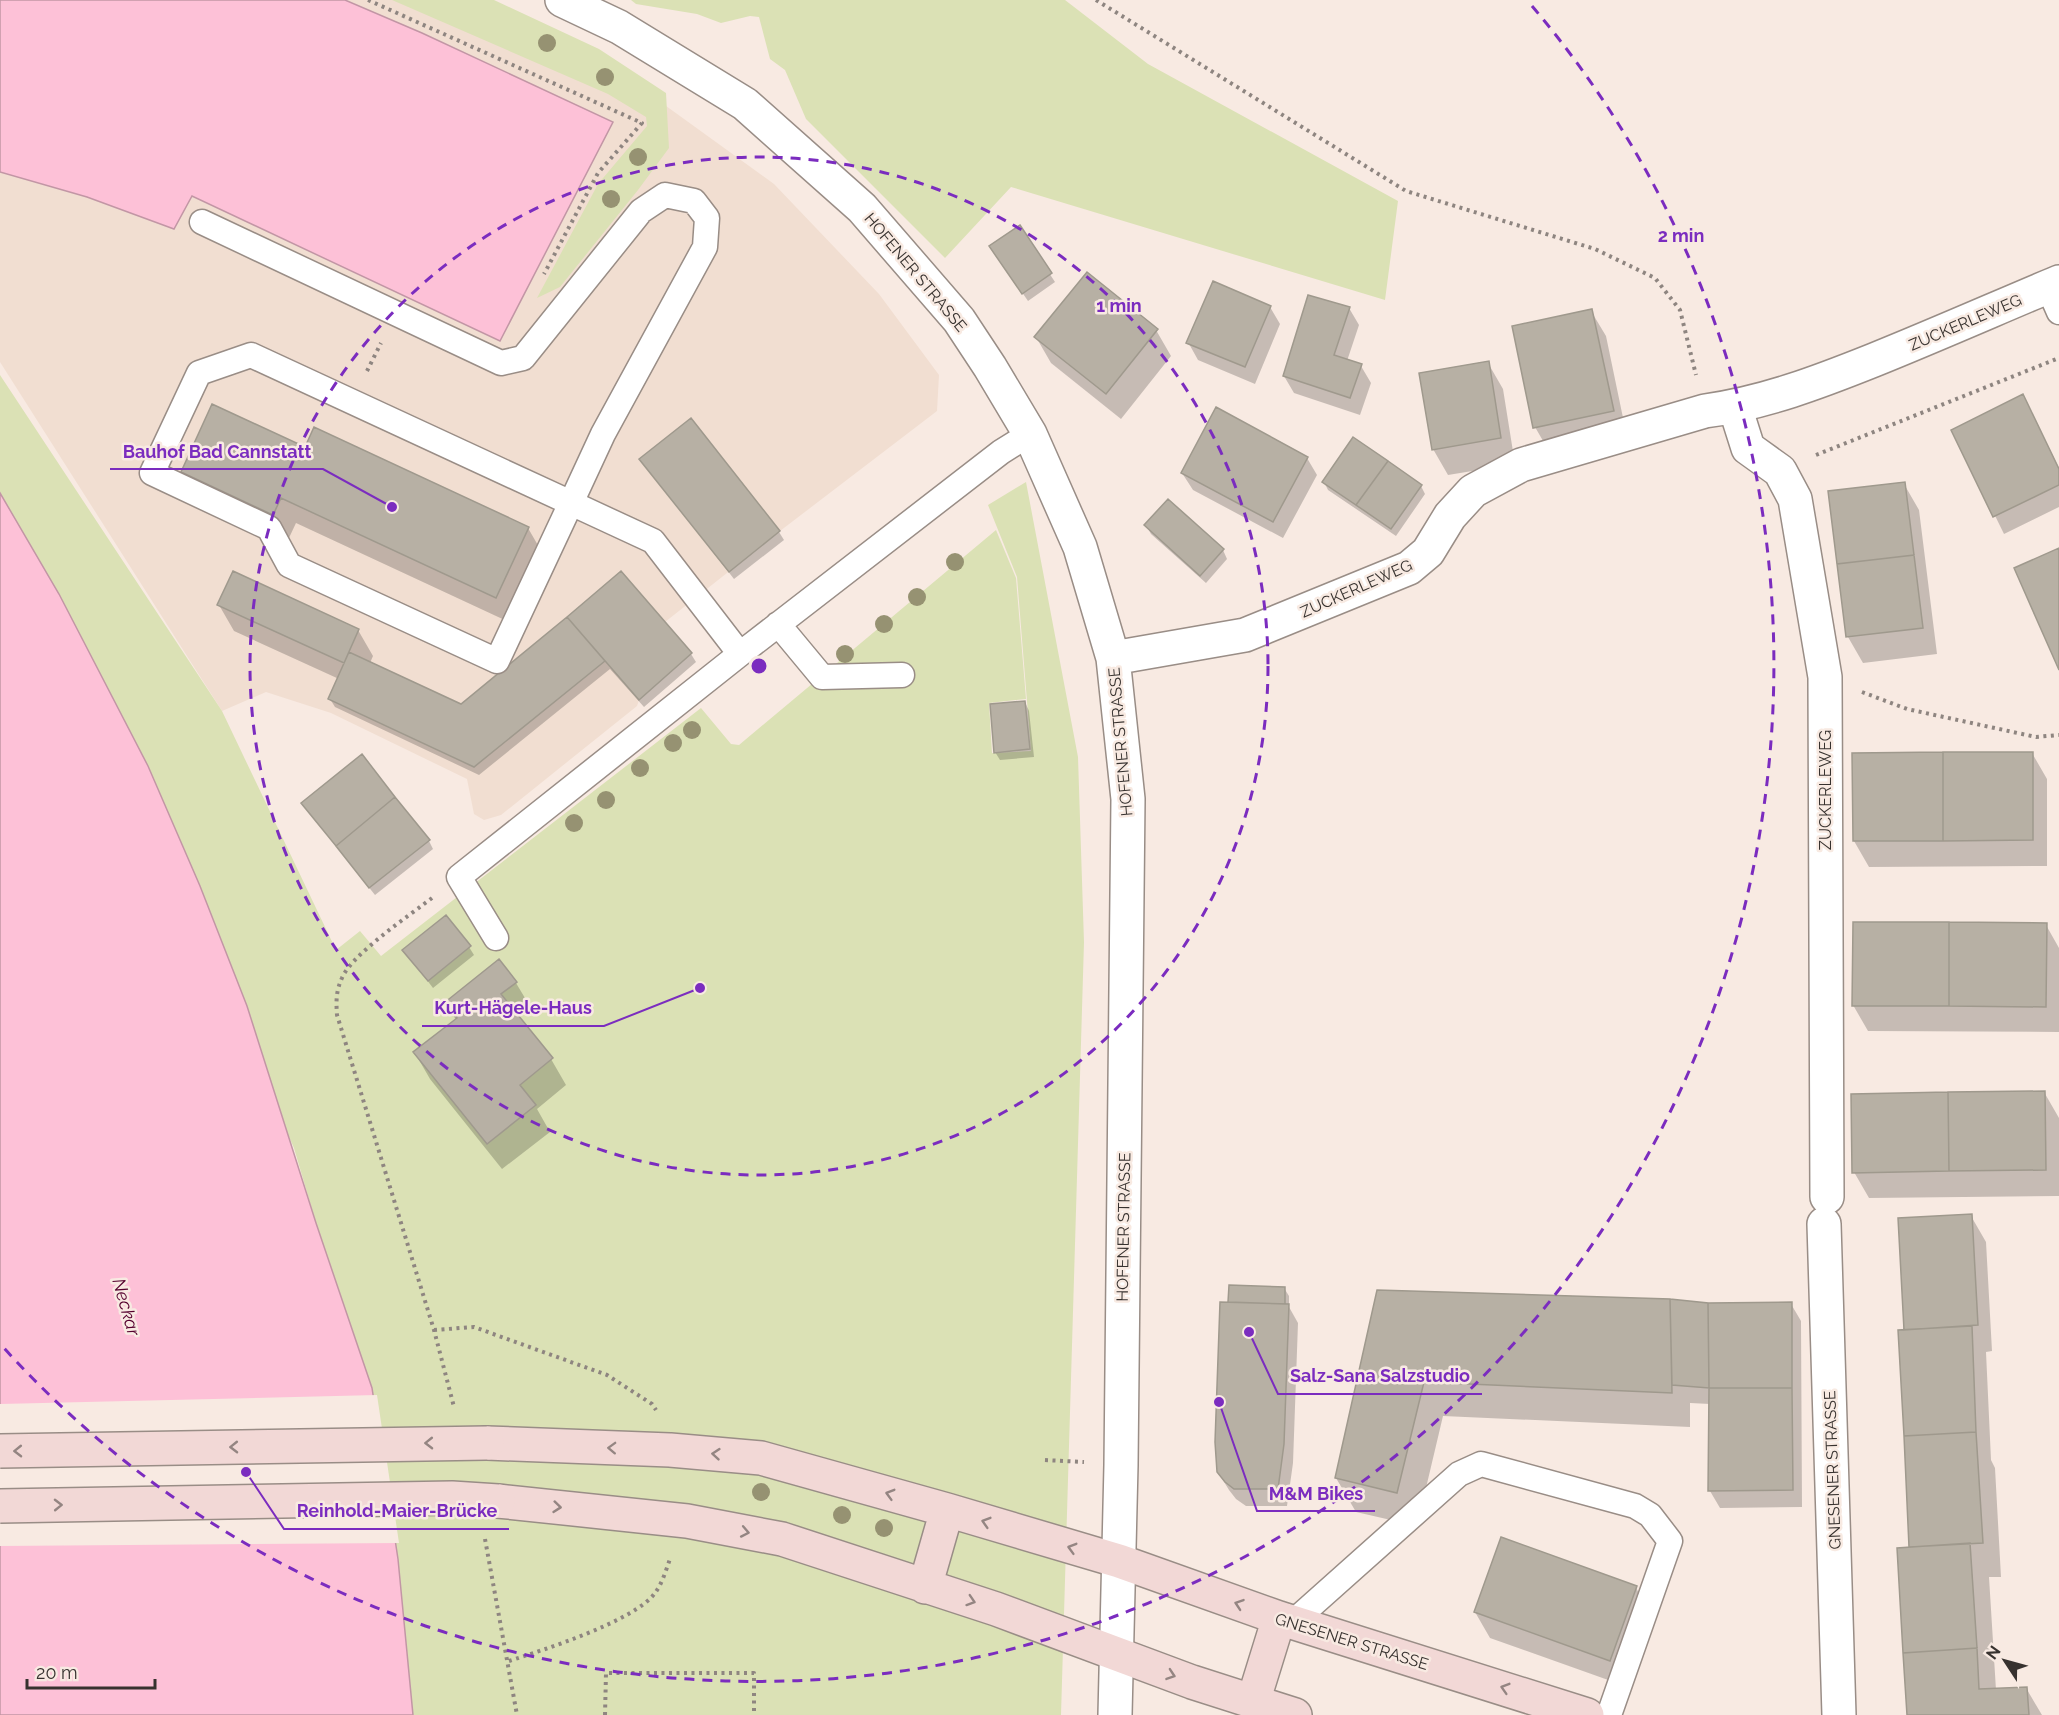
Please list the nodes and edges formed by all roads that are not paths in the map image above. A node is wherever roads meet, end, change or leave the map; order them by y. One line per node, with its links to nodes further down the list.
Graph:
1 (562, 0): 5 (street, HOFENER STRASSE)
2 (202, 222): 6 (lane)
3 (2056, 294): 4 (street, ZUCKERLEWEG)
4 (1720, 409): 9 (street, ZUCKERLEWEG); 12 (street, ZUCKERLEWEG)
5 (1030, 434): 7 (lane); 9 (street, HOFENER STRASSE)
6 (571, 503): 6 (lane); 8 (lane)
7 (778, 624): 8 (lane); 10 (lane)
8 (740, 654): 11 (lane)
9 (1113, 658): 16 (street, HOFENER STRASSE)
10 (902, 675)
11 (496, 938)
12 (1826, 1211): 25 (street, GNESENER STRASSE)
13 (0, 1451): 15 (main road, GNESENER STRASSE, one-way to 13, bridge)
14 (0, 1506): 17 (main road, one-way to 17, bridge)
15 (947, 1509): 16 (main road, GNESENER STRASSE, one-way to 15); 17 (main road)
16 (1119, 1561): 18 (main road, GNESENER STRASSE, one-way to 16); 19 (street, HOFENER STRASSE)
17 (925, 1587): 19 (main road, one-way to 19)
18 (1286, 1620): 20 (main road); 23 (main road, GNESENER STRASSE, one-way to 18); 24 (lane)
19 (1116, 1656): 20 (main road, one-way to 20); 21 (street, HOFENER STRASSE)
20 (1253, 1702): 22 (main road)
21 (1115, 1715)
22 (1295, 1715)
23 (1587, 1715)
24 (1609, 1715)
25 (1839, 1715)

